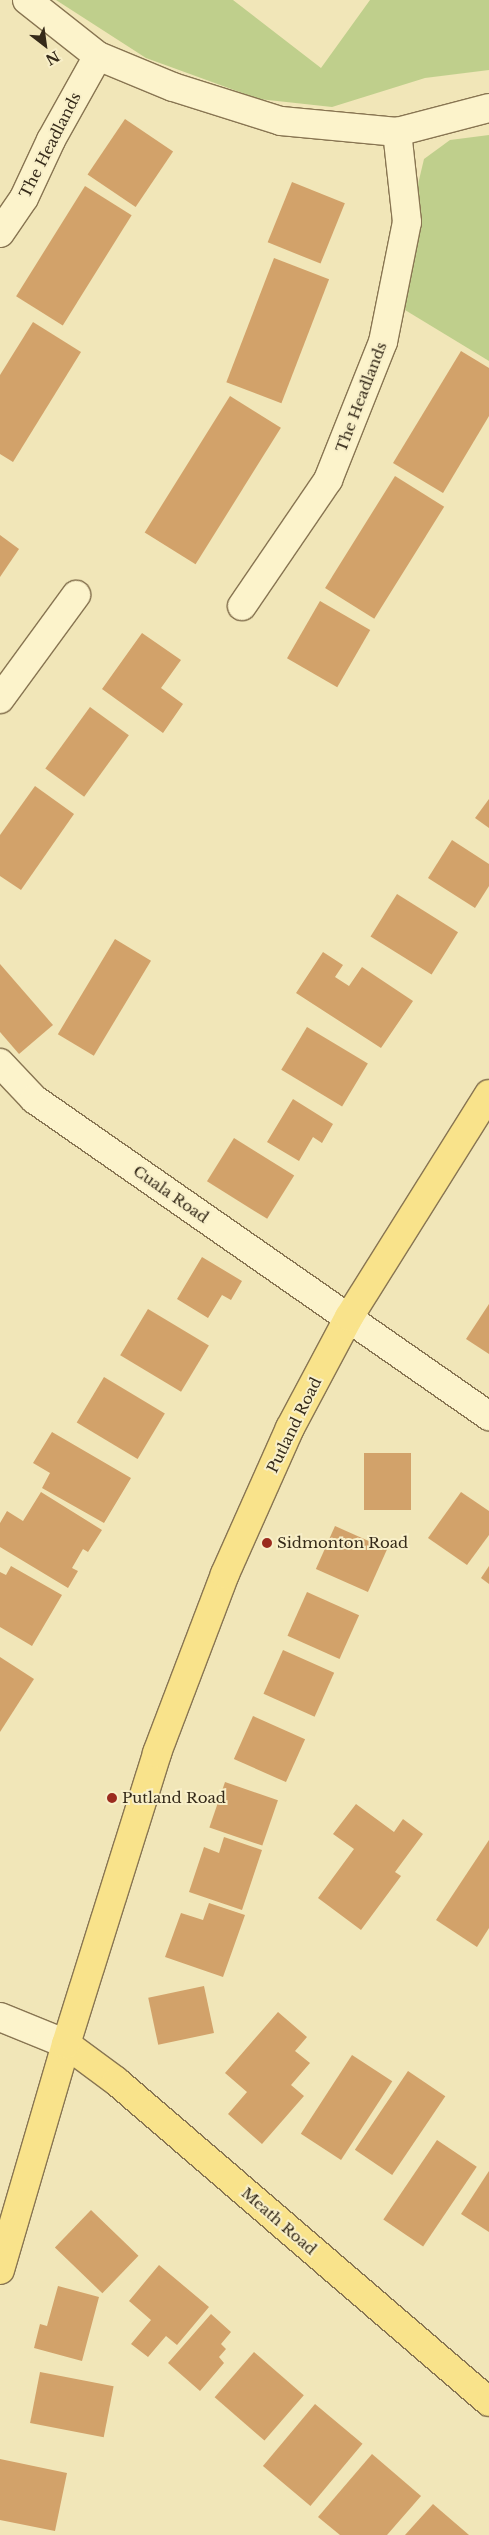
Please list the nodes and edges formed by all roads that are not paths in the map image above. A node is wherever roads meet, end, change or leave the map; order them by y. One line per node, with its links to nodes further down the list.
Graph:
1 (27, 0): 2 (street)
2 (98, 56): 4 (street); 5 (street, The Headlands)
3 (489, 108): 4 (street)
4 (398, 132): 7 (street, The Headlands)
5 (0, 233)
6 (76, 595): 8 (street)
7 (242, 606)
8 (0, 699)
9 (0, 1063): 11 (street, Cuala Road)
10 (489, 1094): 11 (main road, Putland Road)
11 (349, 1317): 12 (street); 14 (main road, Putland Road)
12 (489, 1416)
13 (0, 2016): 14 (street)
14 (66, 2044): 15 (main road, Putland Road); 16 (main road, Meath Road)
15 (0, 2270)
16 (489, 2402)

